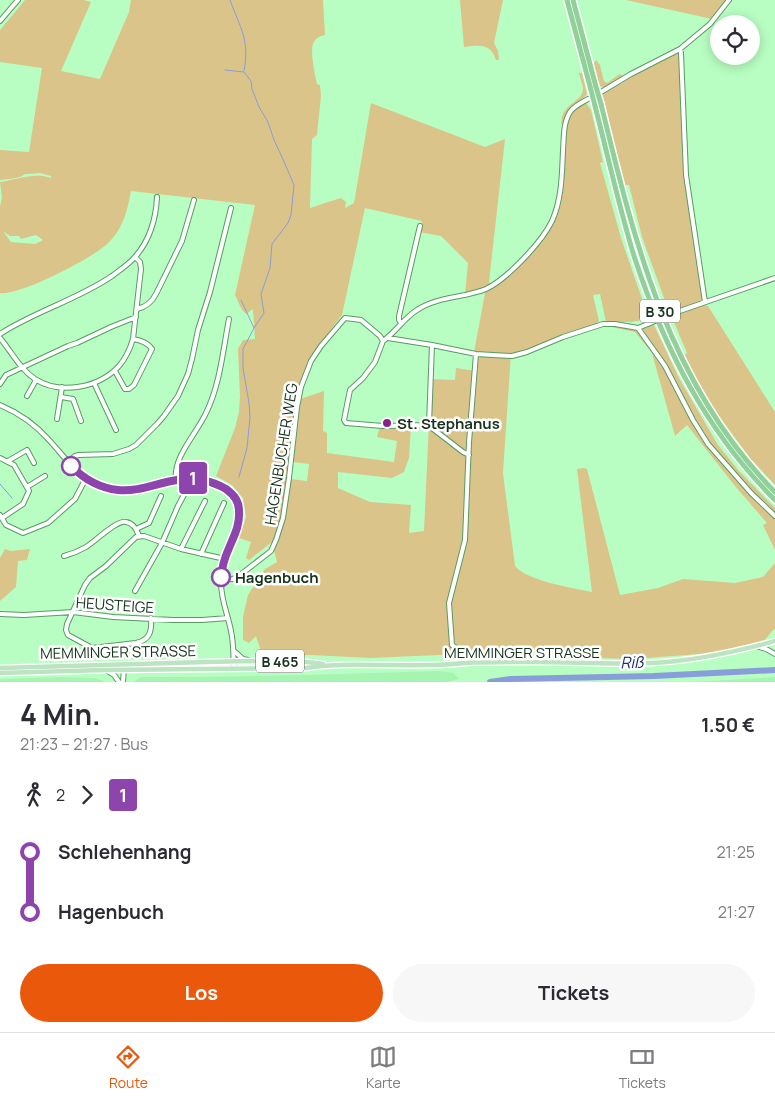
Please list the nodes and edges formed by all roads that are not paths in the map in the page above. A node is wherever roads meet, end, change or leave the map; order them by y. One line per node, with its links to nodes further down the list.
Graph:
1 (18, 0): 5 (street)
2 (567, 0): 7 (highway, B 30)
3 (573, 0): 7 (highway, B 30)
4 (730, 0): 6 (street)
5 (0, 21)
6 (680, 49): 8 (street); 17 (street)
7 (594, 88): 10 (highway, B 30, bridge)
8 (602, 92)
9 (588, 99): 21 (street)
10 (598, 105): 53 (highway, B 30); 56 (highway, B 30)
11 (157, 197): 15 (street)
12 (194, 200): 18 (street)
13 (231, 208): 47 (street)
14 (420, 226): 21 (street)
15 (135, 257): 18 (street); 24 (street)
16 (775, 278): 17 (street)
17 (705, 302): 22 (street, bridge)
18 (137, 309): 19 (street)
19 (136, 317): 26 (street); 31 (street)
20 (229, 319): 51 (street)
21 (401, 323): 23 (street)
22 (638, 328): 30 (street); 59 (street)
23 (396, 329): 27 (street); 28 (street)
24 (0, 334)
25 (0, 338): 31 (street)
26 (133, 339): 32 (street); 32 (street)
27 (385, 339): 28 (street); 42 (street); 68 (street, HAGENBUCHER WEG)
28 (401, 340): 29 (street)
29 (432, 345): 30 (street); 42 (street)
30 (476, 354): 44 (street)
31 (22, 366): 33 (street); 35 (street)
32 (115, 371): 34 (street)
33 (36, 380): 36 (street); 37 (street)
34 (94, 383): 36 (street); 43 (street)
35 (0, 384)
36 (62, 387): 38 (street)
37 (27, 396)
38 (60, 397): 40 (street); 41 (street)
39 (0, 405): 47 (street)
40 (57, 418)
41 (81, 421)
42 (428, 425): 44 (street)
43 (116, 430)
44 (469, 456): 81 (street)
45 (0, 458): 46 (street)
46 (8, 461): 48 (street); 52 (street)
47 (68, 462): 50 (street)
48 (34, 463)
49 (46, 476): 52 (street)
50 (86, 478): 51 (street); 60 (street)
51 (176, 479): 67 (street)
52 (27, 487): 60 (street)
53 (775, 492)
54 (185, 493): 63 (street)
55 (161, 496): 61 (street)
56 (775, 500)
57 (205, 501): 64 (street)
58 (224, 503): 65 (street)
59 (775, 516)
60 (1, 517)
61 (136, 529): 62 (street); 66 (street)
62 (139, 536): 63 (street); 70 (street)
63 (162, 543): 64 (street); 69 (street)
64 (180, 549): 65 (street)
65 (201, 554): 67 (street)
66 (64, 556)
67 (225, 559): 68 (street)
68 (221, 580): 73 (street)
69 (134, 591)
70 (73, 612): 71 (street, HEUSTEIGE); 72 (street, HEUSTEIGE); 72 (street)
71 (0, 614)
72 (152, 618): 73 (street, HEUSTEIGE)
73 (228, 618): 76 (street)
74 (773, 641): 75 (main road, MEMMINGER STRASSE / B 465); 77 (street)
75 (756, 646): 77 (street); 81 (main road, MEMMINGER STRASSE / B 465)
76 (234, 651): 78 (street); 79 (street)
77 (774, 653)
78 (250, 661): 79 (main road, MEMMINGER STRASSE / B 465); 83 (main road, MEMMINGER STRASSE / B 465)
79 (234, 662): 82 (main road, MEMMINGER STRASSE / B 465); 86 (street)
80 (0, 663): 85 (street)
81 (464, 663): 83 (main road, MEMMINGER STRASSE / B 465)
82 (124, 664): 85 (main road, MEMMINGER STRASSE / B 465); 88 (street)
83 (327, 665): 86 (main road, MEMMINGER STRASSE / B 465)
84 (0, 668): 85 (main road, MEMMINGER STRASSE / B 465)
85 (6, 668)
86 (234, 669): 88 (main road, MEMMINGER STRASSE / B 465)
87 (106, 670): 88 (main road, MEMMINGER STRASSE / B 465); 89 (main road, MEMMINGER STRASSE / B 465); 90 (street)
88 (124, 670): 90 (street)
89 (0, 673)
90 (121, 682)

